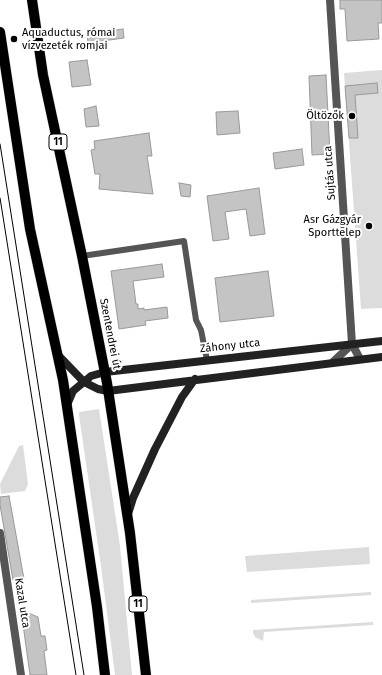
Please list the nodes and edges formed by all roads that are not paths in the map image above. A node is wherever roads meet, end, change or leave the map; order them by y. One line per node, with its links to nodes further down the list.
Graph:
1 (32, 0): 4 (main road, Szentendrei út / 11)
2 (330, 0): 6 (street, Sujtás utca)
3 (0, 32): 7 (main road)
4 (82, 256): 10 (lane); 12 (main road, Szentendrei út / 11)
5 (382, 341): 6 (main road, Záhony utca)
6 (352, 344): 9 (street, Sujtás utca); 10 (main road, Záhony utca); 11 (street)
7 (58, 355): 14 (main road); 16 (main road)
8 (382, 357): 9 (main road)
9 (360, 359): 11 (main road)
10 (207, 360): 12 (main road, Záhony utca)
11 (333, 362): 13 (main road)
12 (105, 372): 14 (main road, Záhony utca); 15 (main road, Szentendrei út / 11)
13 (195, 379): 15 (main road); 17 (main road)
14 (84, 382): 15 (main road); 16 (main road, Záhony utca)
15 (108, 390): 17 (main road, Szentendrei út / 11)
16 (66, 405): 20 (main road)
17 (128, 514): 21 (main road, Szentendrei út / 11)
18 (0, 533): 19 (street, Kazal utca)
19 (21, 675)
20 (105, 675)
21 (146, 675)

